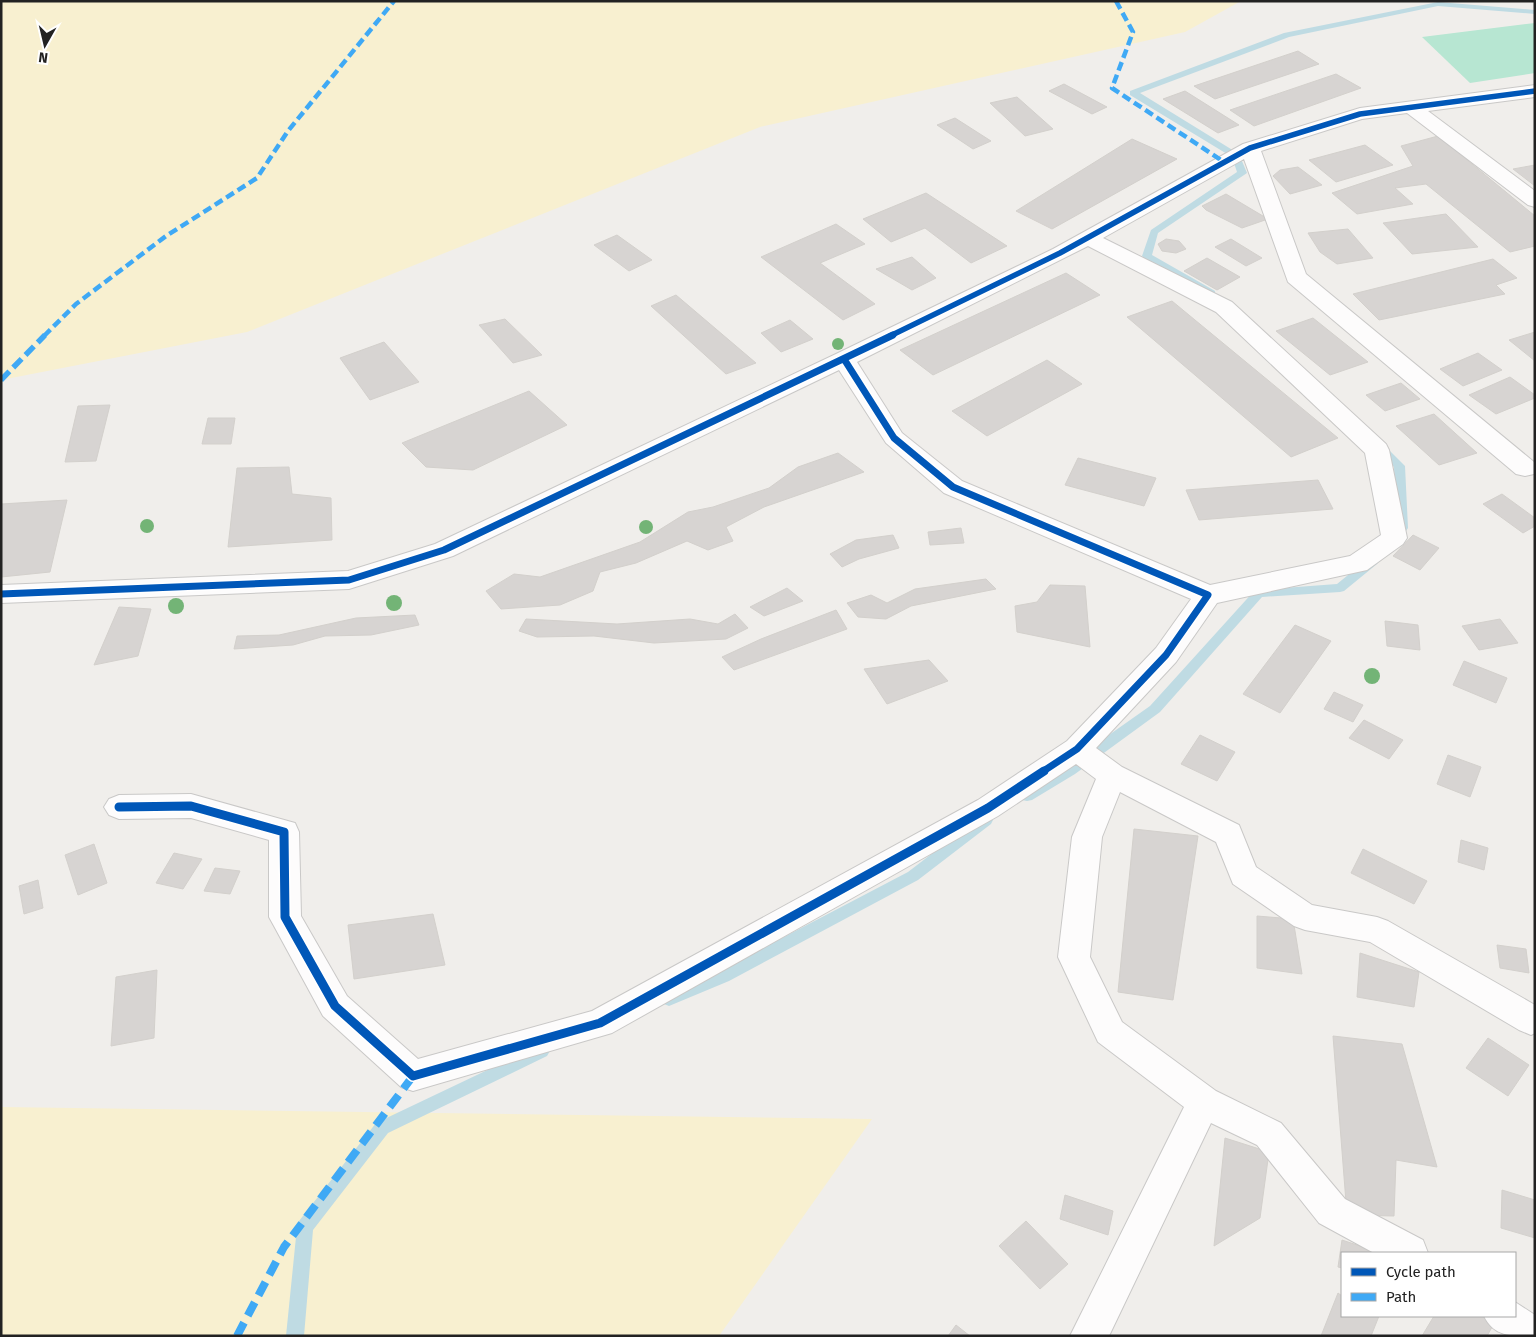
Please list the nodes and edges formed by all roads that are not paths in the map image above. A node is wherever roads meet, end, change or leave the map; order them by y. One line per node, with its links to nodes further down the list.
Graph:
1 (1535, 91): 2 (street)
2 (1411, 107): 3 (street); 4 (street)
3 (1250, 148): 5 (street); 7 (street)
4 (1535, 202)
5 (1088, 238): 6 (street); 9 (street)
6 (844, 359): 8 (street); 9 (street)
7 (1525, 468)
8 (1, 594)
9 (1208, 595): 10 (street)
10 (1078, 749): 11 (street); 12 (street)
11 (1112, 775): 13 (street); 14 (street)
12 (119, 807)
13 (1531, 1020)
14 (1204, 1102): 15 (street); 17 (street)
15 (1408, 1252)
16 (1504, 1317): 18 (street)
17 (1089, 1336)
18 (1532, 1336)

